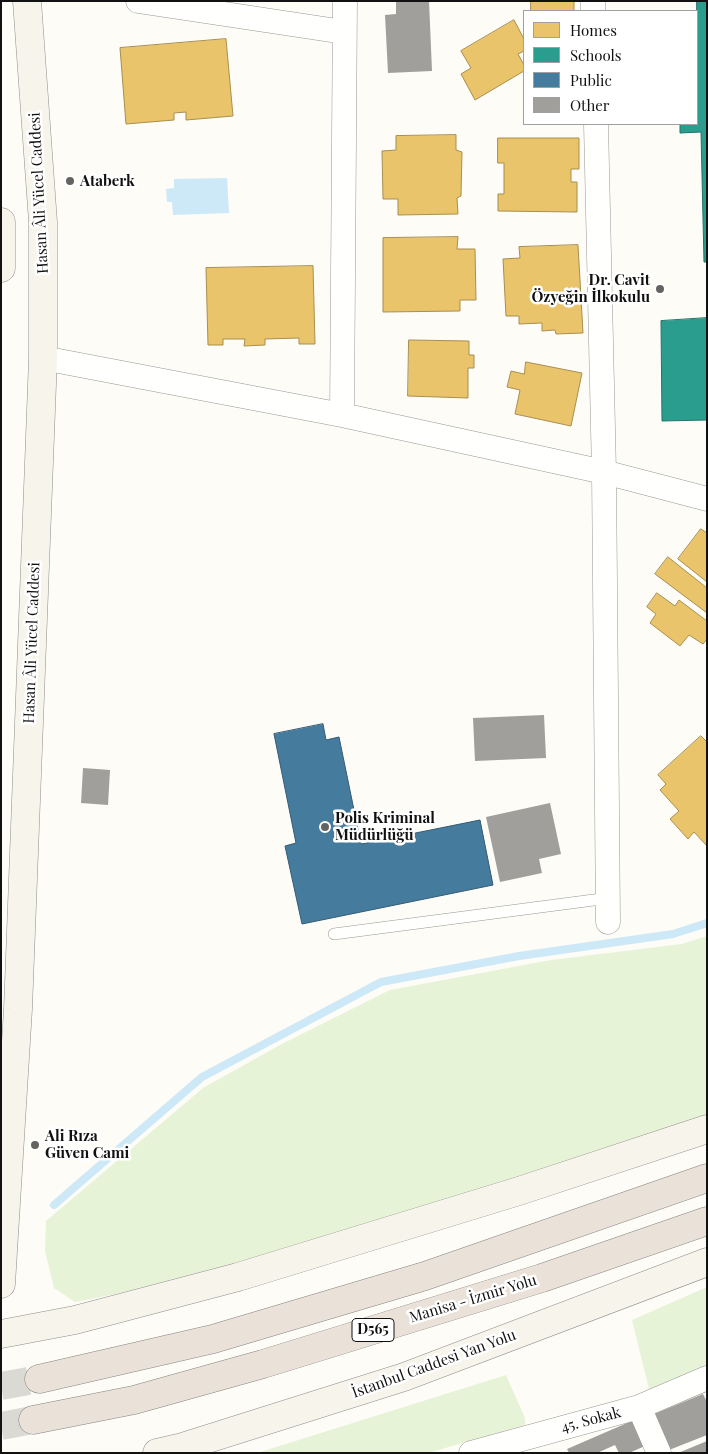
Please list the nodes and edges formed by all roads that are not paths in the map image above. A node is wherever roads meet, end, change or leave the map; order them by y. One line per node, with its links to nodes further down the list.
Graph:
1 (26, 1): 8 (main road, Hasan Âli Yücel Caddesi)
2 (138, 1): 4 (street)
3 (345, 1): 4 (street)
4 (344, 32): 9 (street)
5 (596, 125): 10 (street)
6 (1, 222): 7 (main road)
7 (1, 268)
8 (43, 358): 9 (street); 15 (main road, Hasan Âli Yücel Caddesi)
9 (342, 415): 10 (street)
10 (604, 472): 11 (street); 12 (street)
11 (707, 499)
12 (609, 898): 13 (street); 14 (lane)
13 (608, 922)
14 (334, 934)
15 (11, 961): 20 (main road, Hasan Âli Yücel Caddesi)
16 (707, 1129): 21 (main road)
17 (707, 1178): 23 (highway, D565)
18 (707, 1221): 25 (highway, Manisa - İzmir Yolu / D565)
19 (707, 1262): 26 (main road, İstanbul Caddesi Yan Yolu)
20 (1, 1284)
21 (1, 1334)
22 (707, 1378): 24 (street, 45. Sokak)
23 (38, 1379)
24 (639, 1407): 27 (street, 45. Sokak); 28 (street)
25 (33, 1420)
26 (169, 1451)
27 (471, 1453)
28 (660, 1453)

